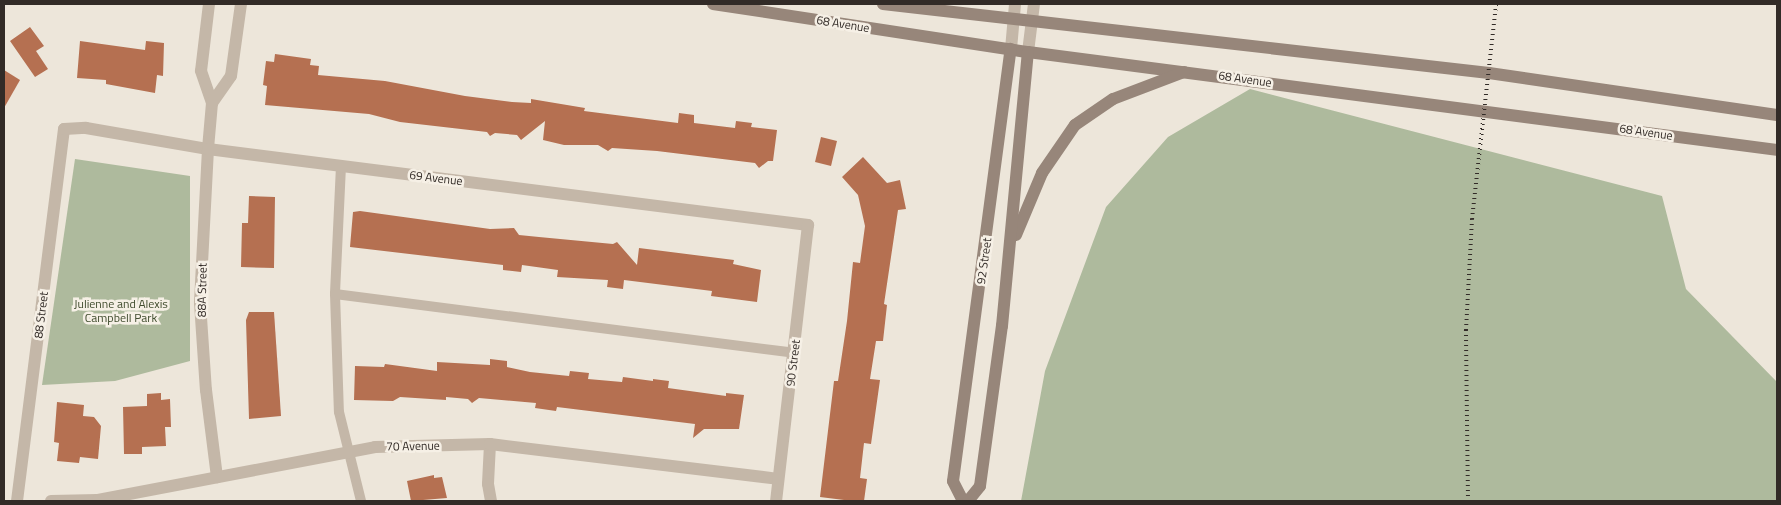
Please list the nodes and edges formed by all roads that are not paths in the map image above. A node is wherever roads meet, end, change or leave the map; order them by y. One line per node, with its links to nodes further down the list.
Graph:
1 (209, 4): 12 (street, 88A Street)
2 (241, 4): 12 (street)
3 (713, 4): 9 (main road, 68 Avenue)
4 (883, 4): 7 (main road)
5 (1015, 4): 7 (street)
6 (1034, 4): 8 (street)
7 (1014, 18): 8 (main road); 9 (street, 92 Street)
8 (1032, 21): 10 (street, 92 Street); 13 (main road)
9 (1011, 49): 10 (main road, 68 Avenue); 31 (main road, 92 Street)
10 (1028, 52): 11 (main road, 68 Avenue); 19 (main road, 92 Street)
11 (1186, 71): 16 (main road, 68 Avenue); 19 (main road)
12 (212, 103): 15 (street, 88A Street)
13 (1777, 115)
14 (64, 130): 15 (street, 69 Avenue); 26 (street, 88 Street)
15 (208, 149): 17 (street, 69 Avenue); 24 (street, 88A Street)
16 (1777, 150)
17 (341, 166): 18 (street, 69 Avenue); 20 (lane)
18 (808, 225): 21 (street, 90 Street)
19 (1011, 247): 32 (main road, 92 Street)
20 (335, 294): 21 (lane); 23 (lane)
21 (794, 353): 25 (street, 90 Street)
22 (490, 444): 23 (street, 70 Avenue); 25 (street, 70 Avenue); 29 (street)
23 (349, 452): 24 (street, 70 Avenue); 28 (lane)
24 (217, 477): 27 (street, 70 Avenue)
25 (778, 479): 30 (street, 90 Street)
26 (17, 501)
27 (51, 501)
28 (361, 501)
29 (491, 501)
30 (776, 501)
31 (963, 501)
32 (968, 501)

